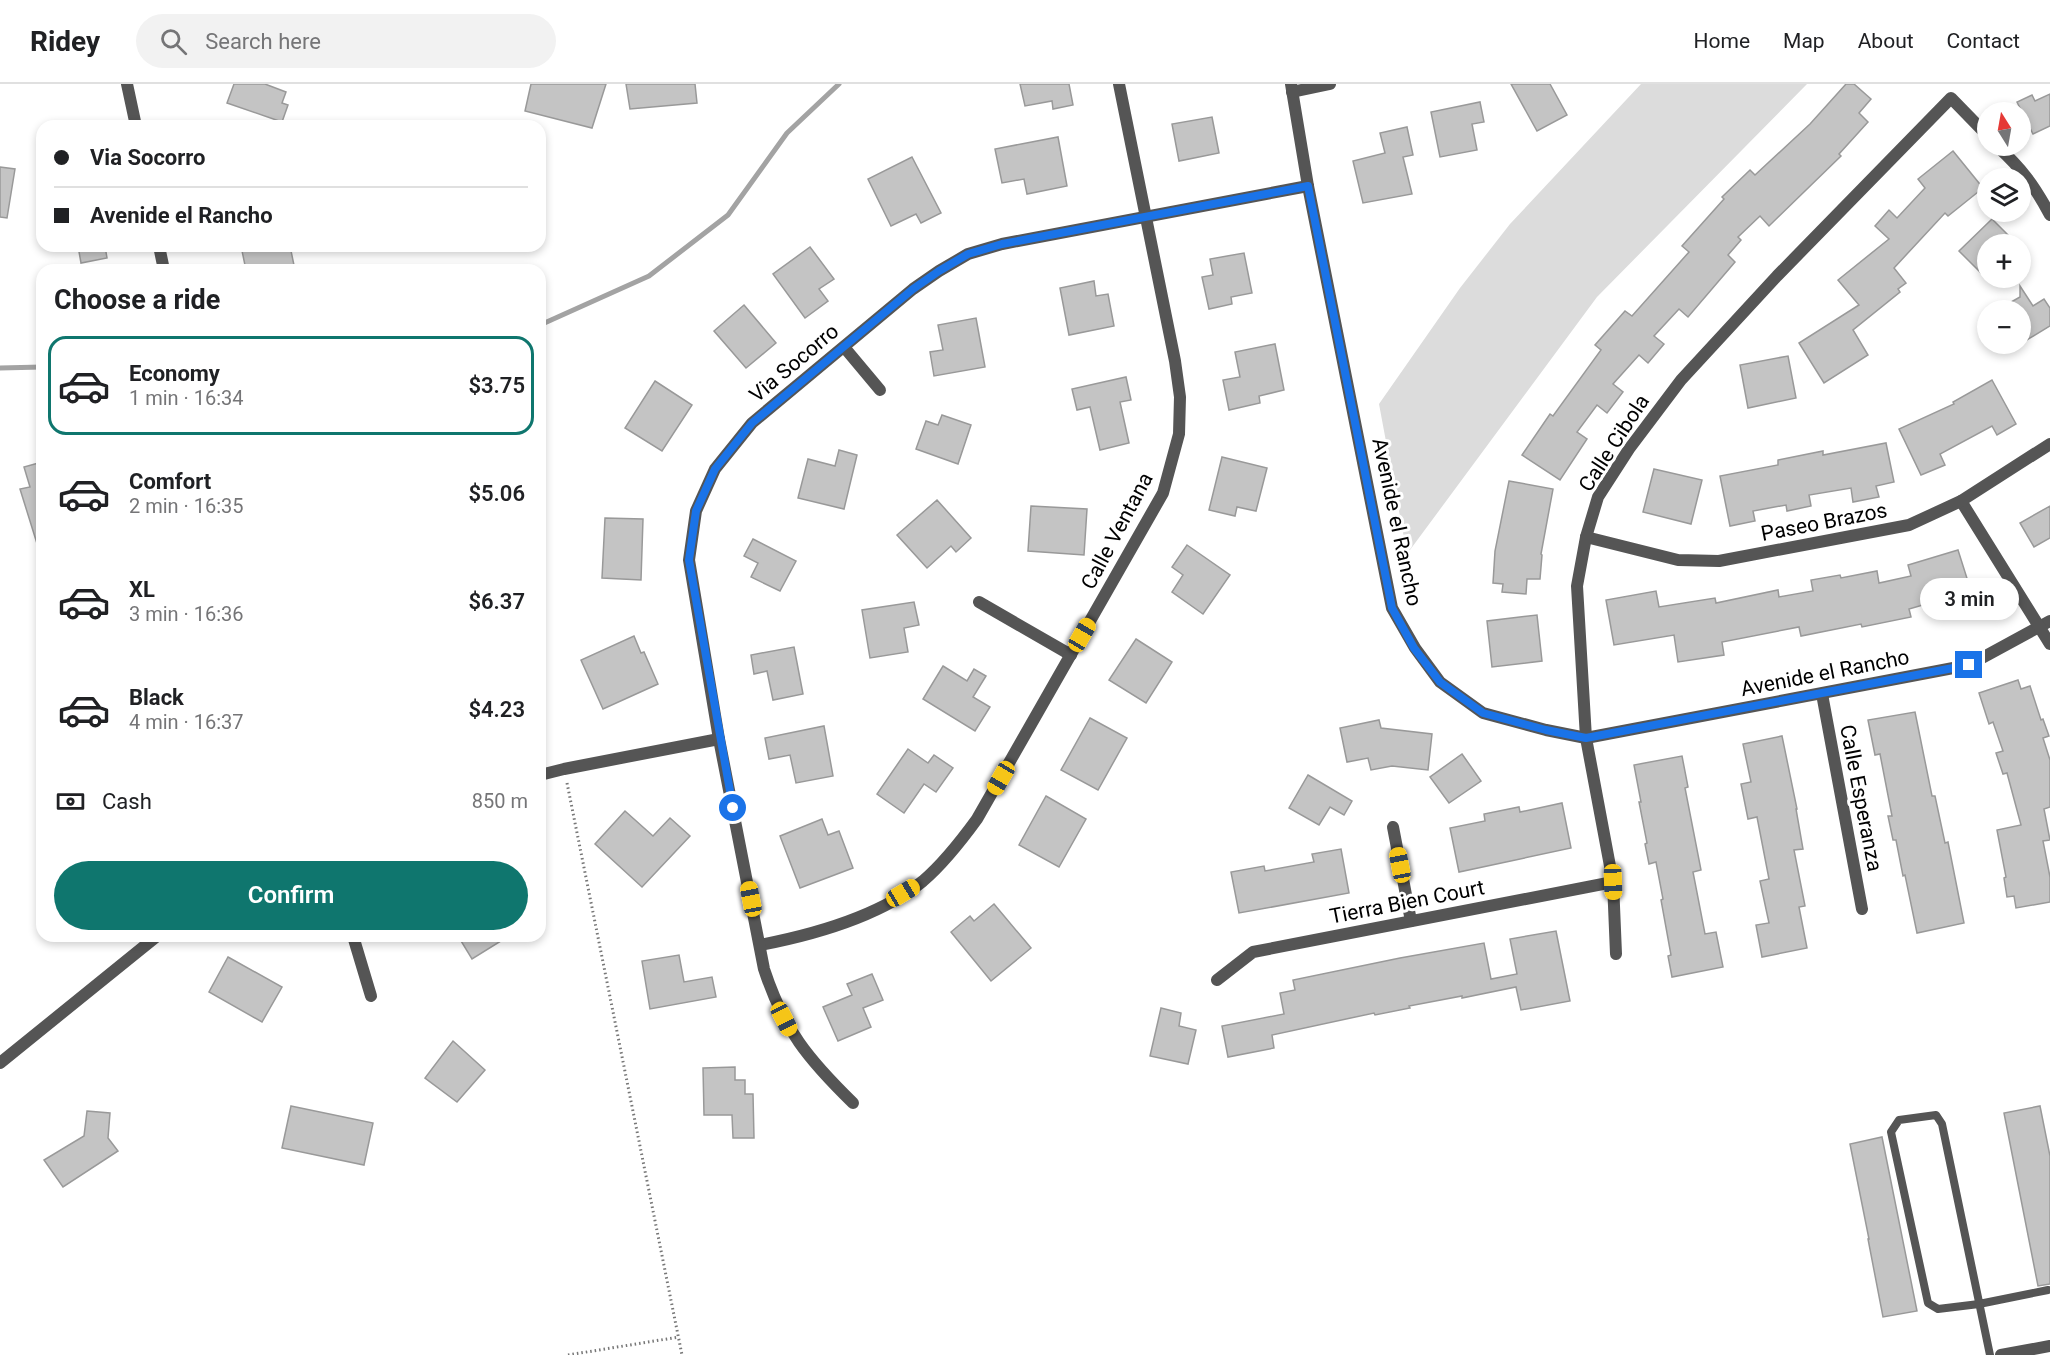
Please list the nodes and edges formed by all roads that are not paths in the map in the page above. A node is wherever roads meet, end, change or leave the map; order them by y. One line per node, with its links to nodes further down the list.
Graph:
1 (128, 84): 5 (street)
2 (1119, 84): 10 (street, Calle Ventana)
3 (1330, 84): 4 (street)
4 (1292, 88): 8 (street, Avenide el Rancho)
5 (135, 120)
6 (1977, 125): 15 (street, Calle Cibola)
7 (2007, 156): 9 (street)
8 (1308, 186): 10 (street, Via Socorro); 21 (street, Avenide el Rancho)
9 (2050, 215)
10 (1146, 217): 11 (street, Via Socorro); 19 (street, Calle Ventana)
11 (844, 347): 12 (street); 22 (street, Via Socorro)
12 (880, 390)
13 (2050, 444): 14 (street, Paseo Brazos)
14 (1961, 501): 15 (street, Paseo Brazos); 17 (street)
15 (1586, 537): 21 (street, Calle Cibola)
16 (979, 602): 19 (street)
17 (2045, 624): 18 (street); 20 (street, Avenide el Rancho)
18 (2050, 644)
19 (1071, 655): 30 (street, Calle Ventana)
20 (1822, 694): 21 (street, Avenide el Rancho); 26 (street, Calle Esperanza)
21 (1586, 738): 25 (street, Calle Cibola)
22 (719, 740): 23 (street); 30 (street, Via Socorro)
23 (546, 774)
24 (1393, 827): 27 (street)
25 (1613, 882): 27 (street, Tierra Bien Court); 31 (street, Calle Cibola)
26 (1862, 909)
27 (1412, 921): 32 (street, Tierra Bien Court)
28 (150, 942): 34 (street)
29 (355, 942): 33 (street)
30 (760, 945): 35 (street, Via Socorro)
31 (1616, 954)
32 (1217, 980)
33 (371, 996)
34 (0, 1064)
35 (853, 1103)
36 (2048, 1290): 37 (lane)
37 (1979, 1304): 37 (lane); 39 (lane)
38 (2050, 1346): 40 (street)
39 (1990, 1355)
40 (2001, 1355)

